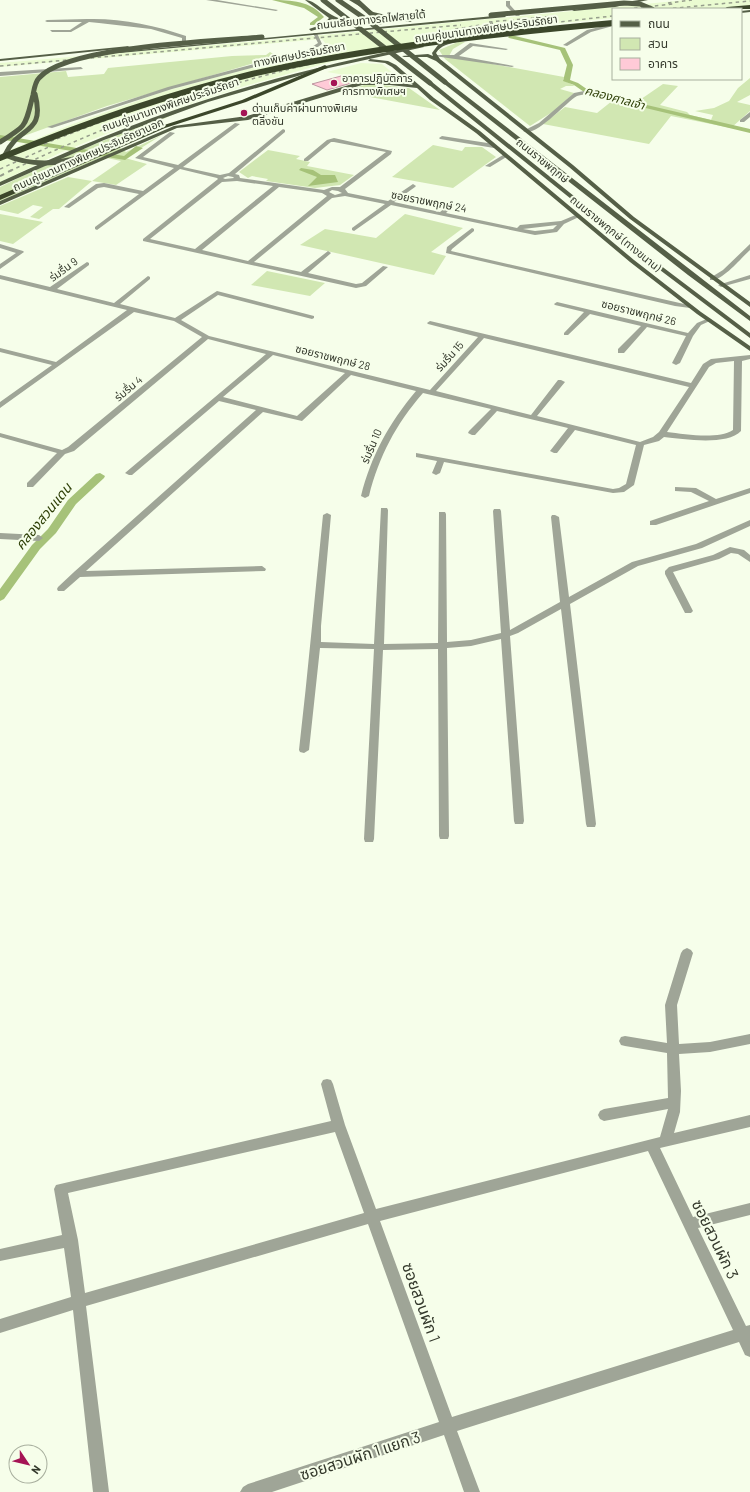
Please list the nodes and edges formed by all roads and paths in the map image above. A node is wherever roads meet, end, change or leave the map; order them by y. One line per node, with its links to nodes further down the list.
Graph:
1 (208, 0): 12 (street)
2 (307, 0): 15 (main road)
3 (323, 0): 73 (main road, ถนนราชพฤกษ์, bridge)
4 (338, 0): 35 (main road, ถนนราชพฤกษ์, bridge)
5 (351, 0): 13 (main road)
6 (356, 0): 35 (main road, bridge)
7 (646, 0): 14 (main road, ถนนเลียบทางรถไฟสายใต้)
8 (508, 2): 14 (street)
9 (750, 7): 11 (highway)
10 (650, 8): 18 (main road, bridge)
11 (739, 8)
12 (276, 10)
13 (372, 13): 15 (main road); 24 (main road)
14 (518, 15): 18 (main road, ถนนเลียบทางรถไฟสายใต้)
15 (331, 18): 26 (main road, ถนนเลียบทางรถไฟสายใต้)
16 (89, 20): 17 (street); 25 (street); 32 (street)
17 (47, 21)
18 (437, 22): 24 (main road, ถนนเลียบทางรถไฟสายใต้)
19 (612, 22): 29 (main road, bridge)
20 (612, 22): 30 (main road, ถนนคู่ขนานทางพิเศษประจิมรัถยา)
21 (612, 22): 34 (street)
22 (612, 22): 64 (highway, ทางพิเศษประจิมรัถยา, bridge)
23 (612, 22): 66 (highway, ทางพิเศษประจิมรัถยา, bridge)
24 (430, 23): 27 (main road, ถนนเลียบทางรถไฟสายใต้)
25 (52, 31)
26 (316, 32): 27 (main road, ถนนเลียบทางรถไฟสายใต้); 28 (main road); 32 (main road, ถนนเลียบทางรถไฟสายใต้); 38 (main road, ถนนเลียบทางรถไฟสายใต้); 56 (street)
27 (340, 32): 28 (main road)
28 (284, 36): 50 (main road, bridge)
29 (478, 38): 30 (main road, ถนนคู่ขนานทางพิเศษประจิมรัถยา); 31 (main road, ถนนคู่ขนานทางพิเศษประจิมรัถยา)
30 (499, 39): 33 (street)
31 (457, 40): 40 (main road); 42 (main road, ถนนคู่ขนานทางพิเศษประจิมรัถยา)
32 (184, 42): 37 (main road, ถนนเลียบทางรถไฟสายใต้)
33 (511, 45)
34 (565, 45)
35 (403, 48): 55 (main road, ถนนราชพฤกษ์, bridge)
36 (506, 49): 39 (street)
37 (91, 51): 38 (main road, ถนนเลียบทางรถไฟสายใต้); 41 (main road, ถนนเลียบทางรถไฟสายใต้)
38 (98, 53): 41 (main road, ถนนเลียบทางรถไฟสายใต้)
39 (455, 57): 40 (street); 44 (street)
40 (437, 58): 43 (main road); 58 (main road, ถนนราชพฤกษ์ (ทางขนาน))
41 (0, 61)
42 (352, 61): 43 (main road, ถนนราชพฤกษ์ (ทางขนาน)); 45 (main road, ถนนคู่ขนานทางพิเศษประจิมรัถยา)
43 (394, 66): 48 (main road, ถนนราชพฤกษ์ (ทางขนาน))
44 (512, 66)
45 (326, 67): 51 (main road, ถนนคู่ขนานทางพิเศษประจิมรัถยา); 63 (highway)
46 (81, 68): 47 (street)
47 (0, 74)
48 (418, 87): 62 (main road, ถนนราชพฤกษ์ (ทางขนาน)); 63 (main road, ถนนคู่ขนานทางพิเศษประจิมรัถยานอก)
49 (584, 92): 58 (street)
50 (34, 94): 51 (main road, bridge); 61 (main road, bridge)
51 (216, 98): 74 (main road, ถนนคู่ขนานทางพิเศษประจิมรัถยา)
52 (750, 114): 53 (street)
53 (742, 121)
54 (237, 124): 69 (street)
55 (500, 125): 80 (main road); 115 (main road, ถนนราชพฤกษ์)
56 (50, 127)
57 (283, 131): 70 (street)
58 (526, 131): 80 (main road, ถนนราชพฤกษ์ (ทางขนาน))
59 (172, 132): 69 (street)
60 (442, 138): 62 (street)
61 (0, 142)
62 (494, 146): 65 (main road, ถนนราชพฤกษ์ (ทางขนาน))
63 (121, 148): 83 (highway); 84 (main road, ถนนคู่ขนานทางพิเศษประจิมรัถยานอก)
64 (0, 150)
65 (505, 156): 68 (street); 89 (main road, ถนนราชพฤกษ์ (ทางขนาน))
66 (0, 158)
67 (306, 160): 77 (street)
68 (488, 166)
69 (178, 167): 71 (street); 78 (street)
70 (231, 174): 71 (street); 72 (street)
71 (221, 179): 72 (street); 95 (street)
72 (237, 179): 75 (street)
73 (555, 183): 89 (main road); 123 (main road, ถนนราชพฤกษ์)
74 (0, 184)
75 (277, 186): 79 (street); 95 (street)
76 (414, 186): 85 (street)
77 (341, 189): 79 (street); 81 (street)
78 (144, 192): 87 (street); 90 (street)
79 (325, 192): 82 (street)
80 (600, 192): 105 (main road, ถนนราชพฤกษ์ (ทางขนาน))
81 (345, 194): 82 (street, ซอยราชพฤกษ์ 24); 85 (street, ซอยราชพฤกษ์ 24)
82 (331, 196): 97 (street)
83 (0, 198)
84 (0, 203)
85 (388, 203): 88 (street, ซอยราชพฤกษ์ 24); 91 (street)
86 (452, 204): 88 (street)
87 (67, 207)
88 (441, 214): 89 (street, ซอยราชพฤกษ์ 24)
89 (576, 214): 111 (main road, ถนนราชพฤกษ์ (ทางขนาน))
90 (97, 228)
91 (354, 229)
92 (472, 230): 111 (street)
93 (0, 246): 99 (street)
94 (750, 246): 105 (street)
95 (197, 251): 97 (street)
96 (328, 253): 101 (street)
97 (250, 262): 101 (street)
98 (87, 264): 107 (street, ร่มรื่น 9)
99 (0, 267)
100 (385, 267): 101 (street)
101 (303, 274)
102 (750, 277): 106 (street)
103 (0, 278): 107 (street, ซอยราชพฤกษ์ 28)
104 (148, 278): 110 (street)
105 (712, 279): 106 (main road, ถนนราชพฤกษ์ (ทางขนาน))
106 (721, 285): 108 (main road, ถนนราชพฤกษ์ (ทางขนาน))
107 (51, 290): 110 (street, ซอยราชพฤกษ์ 28)
108 (748, 302)
109 (558, 304): 113 (street, ซอยราชพฤกษ์ 26)
110 (115, 305): 112 (street, ซอยราชพฤกษ์ 28)
111 (690, 306): 117 (main road, ถนนราชพฤกษ์ (ทางขนาน))
112 (132, 310): 116 (street, ซอยราชพฤกษ์ 28); 133 (street)
113 (589, 312): 119 (street, ซอยราชพฤกษ์ 26); 120 (street)
114 (312, 317): 116 (street)
115 (750, 317)
116 (176, 320): 124 (street, ซอยราชพฤกษ์ 28)
117 (712, 322): 122 (street, ซอยราชพฤกษ์ 26); 125 (main road); 126 (main road, ถนนราชพฤกษ์ (ทางขนาน))
118 (430, 323): 121 (street)
119 (645, 325): 122 (street, ซอยราชพฤกษ์ 26); 128 (street)
120 (566, 334)
121 (483, 335): 136 (street); 138 (street, ร่มรื่น 15)
122 (690, 335): 132 (street)
123 (750, 336)
124 (207, 337): 129 (street, ซอยราชพฤกษ์ 28); 150 (street, ร่มรื่น 4)
125 (750, 344)
126 (750, 349)
127 (0, 350): 133 (street)
128 (621, 351)
129 (271, 353): 134 (street, ซอยราชพฤกษ์ 28); 139 (street)
130 (750, 357): 131 (street)
131 (738, 359): 136 (street); 146 (street)
132 (676, 363)
133 (57, 364): 140 (street)
134 (350, 372): 137 (street, ซอยราชพฤกษ์ 28); 142 (street)
135 (561, 382): 143 (street)
136 (693, 386): 146 (street)
137 (421, 390): 138 (street, ซอยราชพฤกษ์ 28); 158 (street, ร่มรื่น 10)
138 (432, 392): 141 (street, ซอยราชพฤกษ์ 28)
139 (218, 398): 142 (street); 153 (street)
140 (0, 406)
141 (496, 408): 143 (street, ซอยราชพฤกษ์ 28); 145 (street)
142 (261, 410): 171 (street)
143 (533, 417): 144 (street, ซอยราชพฤกษ์ 28)
144 (573, 427): 148 (street, ซอยราชพฤกษ์ 28); 149 (street)
145 (472, 433)
146 (662, 434): 148 (street)
147 (0, 436): 150 (street)
148 (640, 444): 152 (street)
149 (554, 451)
150 (62, 452): 155 (street, ร่มรื่น 4)
151 (419, 455): 152 (street)
152 (441, 460): 154 (street)
153 (130, 473)
154 (436, 473)
155 (30, 485)
156 (678, 489): 159 (street)
157 (750, 490): 159 (street)
158 (365, 496)
159 (716, 502): 165 (street)
160 (384, 510): 178 (street)
161 (497, 511): 175 (street)
162 (442, 514): 177 (street)
163 (327, 515): 176 (street)
164 (555, 517): 173 (street)
165 (653, 522)
166 (750, 523): 173 (street)
167 (0, 536): 168 (street)
168 (39, 538)
169 (750, 559): 174 (street)
170 (262, 569): 171 (street)
171 (77, 574): 172 (street)
172 (61, 588)
173 (565, 604): 175 (street); 181 (street)
174 (688, 611)
175 (506, 636): 177 (street); 180 (street)
176 (316, 644): 178 (street); 179 (street)
177 (442, 645): 178 (street); 182 (street)
178 (379, 646): 183 (street)
179 (304, 750)
180 (519, 821)
181 (591, 824)
182 (444, 836)
183 (369, 839)
184 (686, 953): 187 (street)
185 (750, 1039): 187 (street)
186 (625, 1041): 187 (street)
187 (672, 1049): 189 (street)
188 (327, 1084): 192 (street, ซอยสวนผัก 1)
189 (674, 1103): 190 (street); 193 (street)
190 (604, 1115)
191 (750, 1121): 193 (street)
192 (339, 1125): 196 (street, ซอยสวนผัก 1); 198 (street)
193 (665, 1141): 194 (street)
194 (651, 1144): 196 (street); 197 (street, ซอยสวนผัก 3)
195 (750, 1209): 197 (street)
196 (373, 1217): 200 (street); 204 (street, ซอยสวนผัก 1)
197 (690, 1224): 202 (street, ซอยสวนผัก 3)
198 (71, 1240): 199 (street); 200 (street)
199 (0, 1254)
200 (79, 1301): 201 (street); 205 (street)
201 (0, 1326)
202 (746, 1333): 203 (street, ซอยสวนผัก 3); 204 (street, ซอยสวนผัก 1 แยก 3)
203 (750, 1350)
204 (449, 1426): 206 (street, ซอยสวนผัก 1 แยก 3); 207 (street, ซอยสวนผัก 1)
205 (102, 1492)
206 (248, 1492)
207 (472, 1492)

